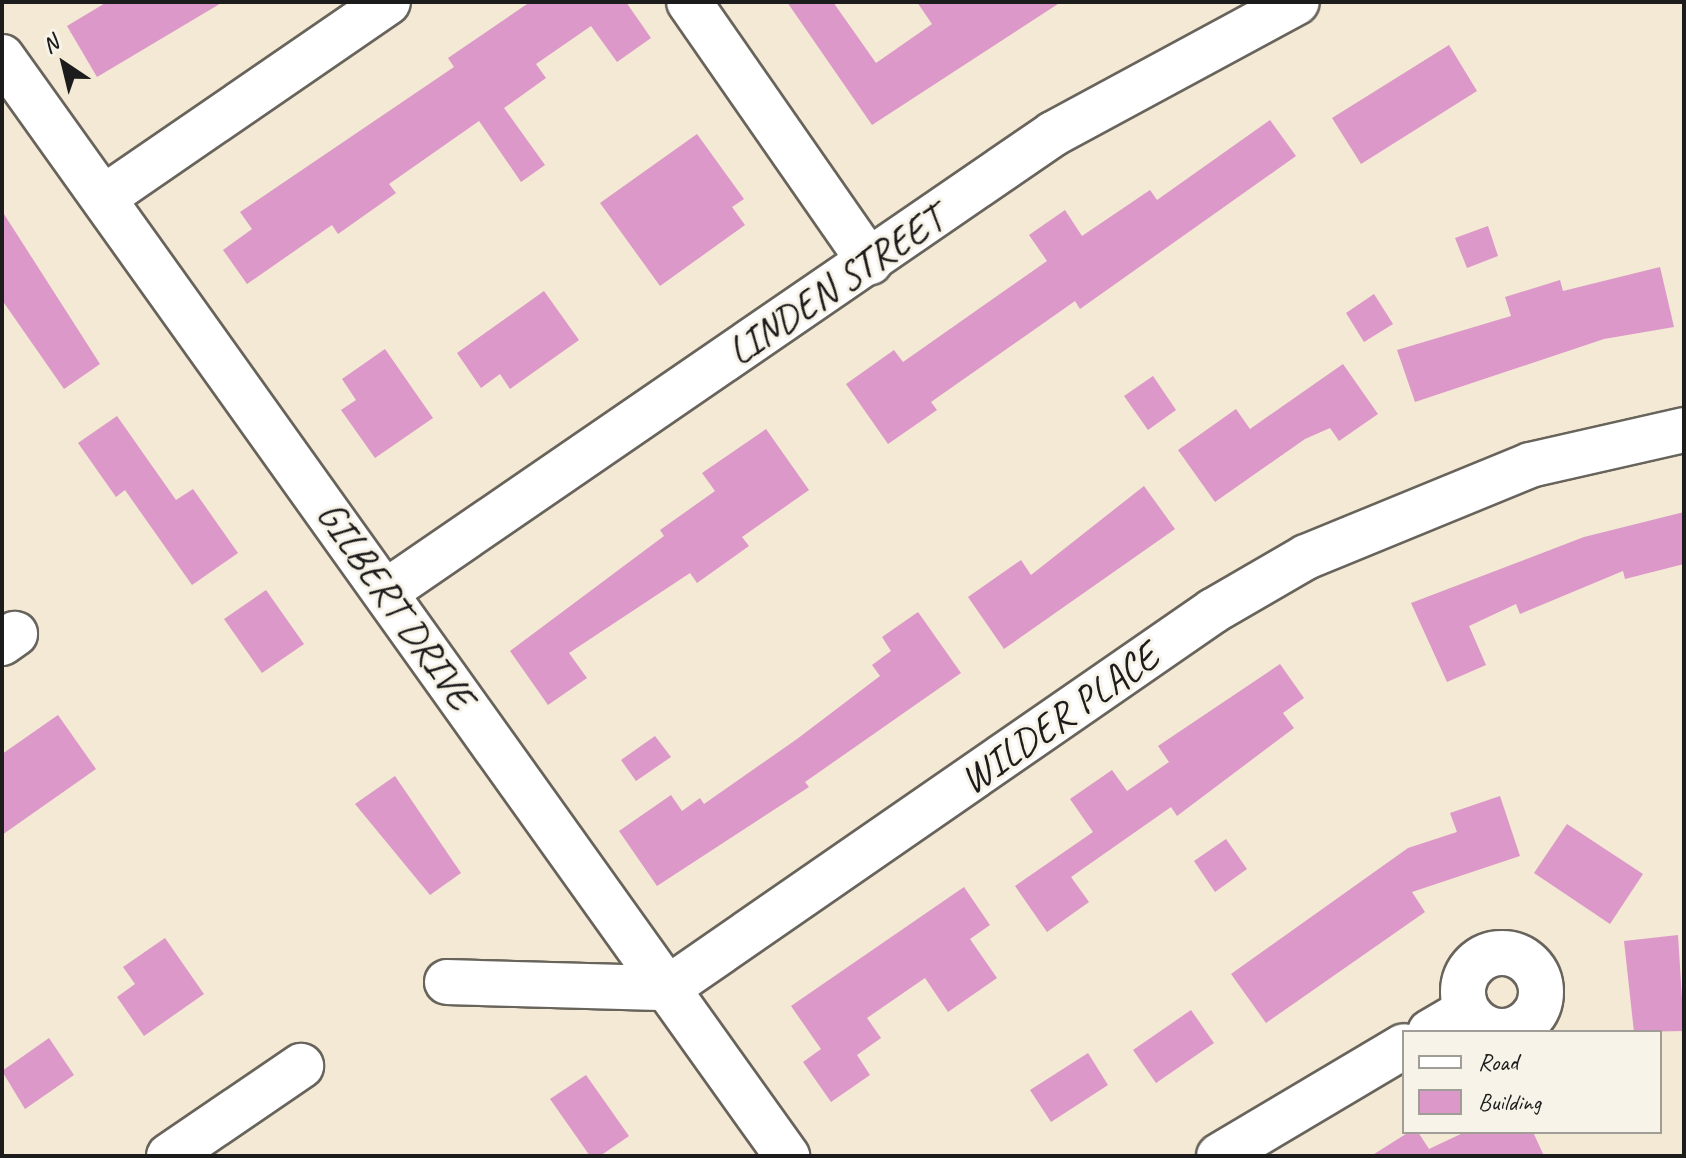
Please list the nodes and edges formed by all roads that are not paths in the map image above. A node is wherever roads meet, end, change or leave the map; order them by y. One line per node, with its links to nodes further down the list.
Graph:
1 (388, 2): 5 (street)
2 (689, 2): 6 (street)
3 (1297, 2): 6 (street, LINDEN STREET)
4 (2, 57): 5 (street, GILBERT DRIVE)
5 (106, 196): 8 (street, GILBERT DRIVE)
6 (870, 262): 8 (street, LINDEN STREET)
7 (1684, 430): 10 (street, WILDER PLACE)
8 (387, 591): 10 (street, GILBERT DRIVE)
9 (447, 982): 10 (street)
10 (668, 988): 14 (street, GILBERT DRIVE)
11 (1402, 1047): 15 (street)
12 (301, 1066): 13 (street)
13 (169, 1156)
14 (787, 1156)
15 (1219, 1156)

